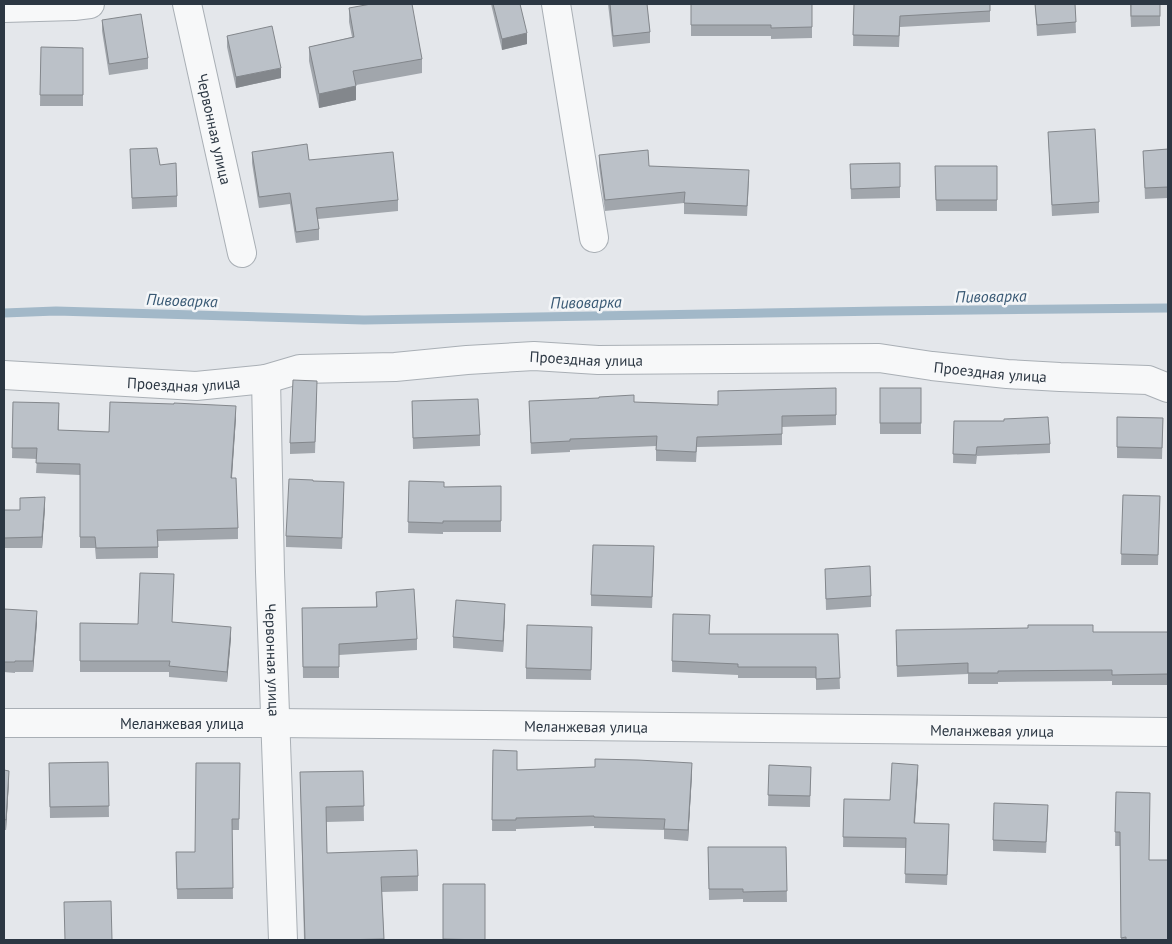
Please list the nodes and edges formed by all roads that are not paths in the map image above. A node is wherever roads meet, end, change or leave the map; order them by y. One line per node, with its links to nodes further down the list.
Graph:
1 (90, 4): 4 (street)
2 (187, 4): 6 (street, Червонная улица)
3 (556, 4): 5 (street)
4 (4, 8)
5 (594, 238)
6 (242, 253)
7 (4, 375): 8 (street, Проездная улица)
8 (266, 379): 9 (street, Проездная улица); 11 (street, Червонная улица)
9 (1168, 388)
10 (4, 723): 11 (street, Меланжевая улица)
11 (275, 723): 12 (street, Меланжевая улица); 13 (street, Червонная улица)
12 (1168, 732)
13 (283, 940)

